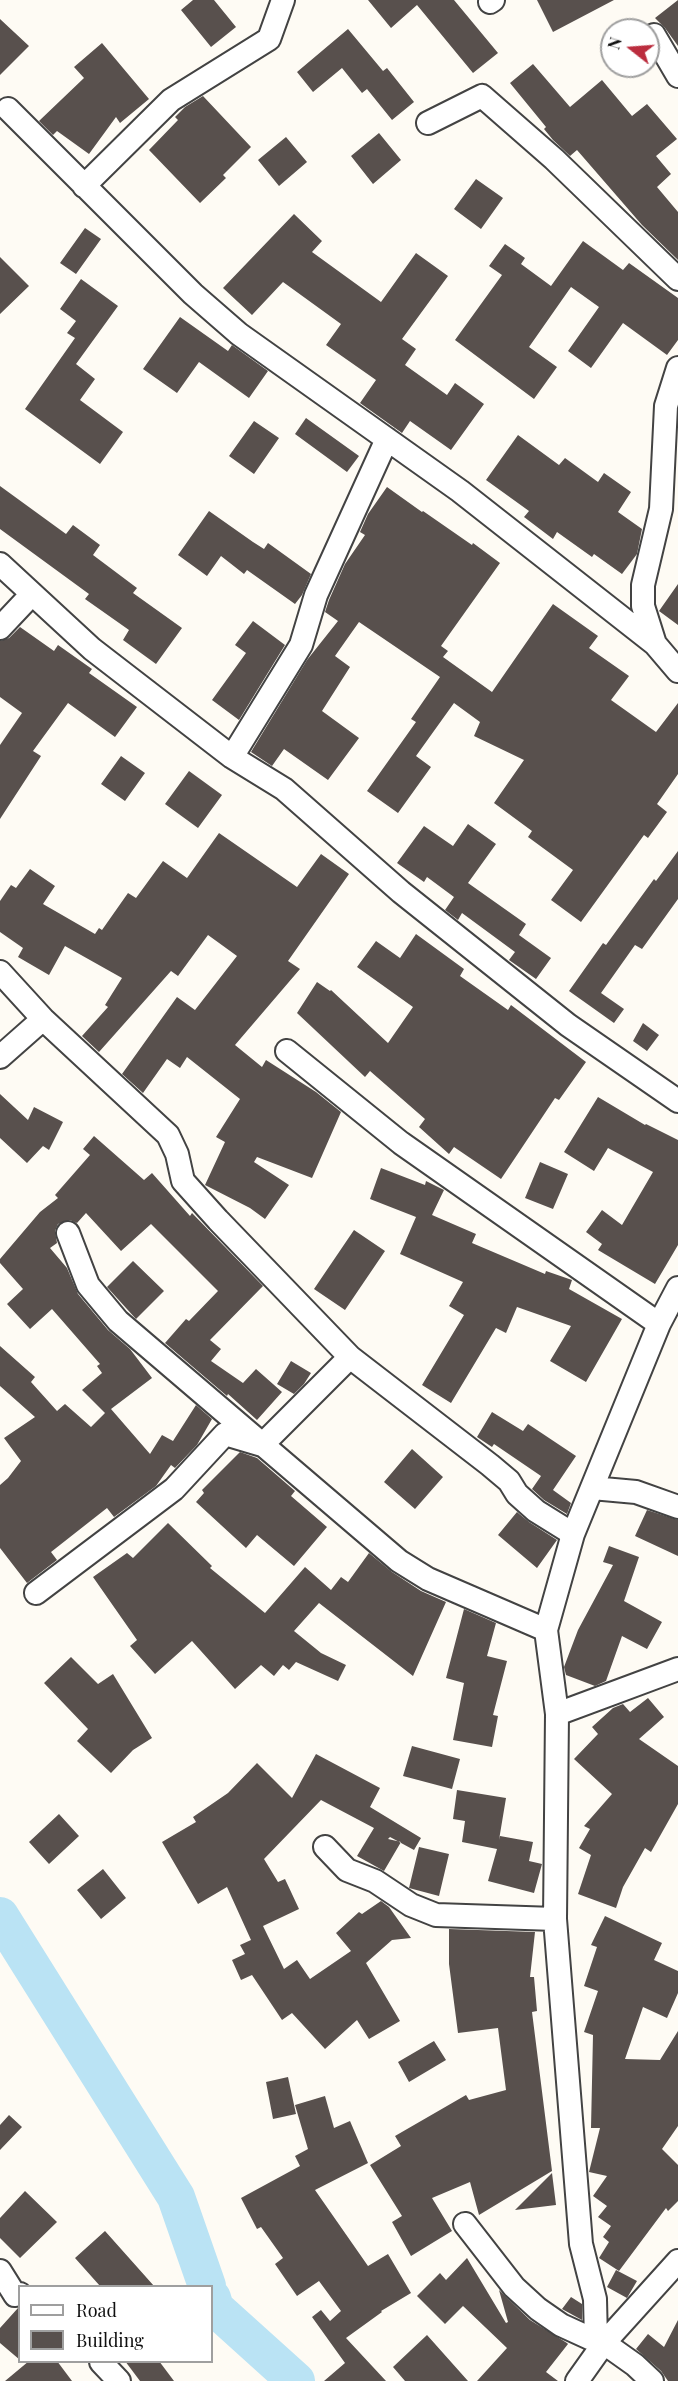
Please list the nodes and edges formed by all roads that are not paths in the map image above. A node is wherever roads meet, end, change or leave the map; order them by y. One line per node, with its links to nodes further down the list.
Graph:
1 (283, 0): 6 (street)
2 (660, 45): 3 (street)
3 (678, 76)
4 (8, 109): 6 (street)
5 (428, 123): 7 (street)
6 (84, 186): 9 (street)
7 (678, 279)
8 (678, 368): 13 (street)
9 (387, 439): 13 (street); 15 (street)
10 (0, 564): 11 (street)
11 (32, 594): 12 (street); 15 (street)
12 (0, 627)
13 (656, 644): 14 (street)
14 (678, 671)
15 (232, 757): 20 (street)
16 (0, 972): 17 (street)
17 (43, 1019): 19 (street); 24 (street)
18 (287, 1051): 23 (street)
19 (0, 1057)
20 (678, 1101)
21 (68, 1233): 25 (street)
22 (678, 1288): 23 (street)
23 (659, 1324): 26 (street)
24 (350, 1357): 25 (street); 28 (street)
25 (262, 1445): 29 (street); 30 (street)
26 (592, 1488): 27 (street); 28 (street)
27 (678, 1507)
28 (573, 1534): 30 (street)
29 (36, 1593)
30 (546, 1630): 32 (street)
31 (678, 1669): 32 (street)
32 (557, 1714): 34 (street)
33 (325, 1847): 34 (street)
34 (555, 1919): 39 (street)
35 (465, 2224): 39 (street)
36 (678, 2261): 39 (street)
37 (0, 2271): 38 (street)
38 (11, 2300)
39 (600, 2342): 42 (street); 43 (street)
40 (103, 2363): 41 (street)
41 (118, 2381)
42 (577, 2381)
43 (652, 2381)

